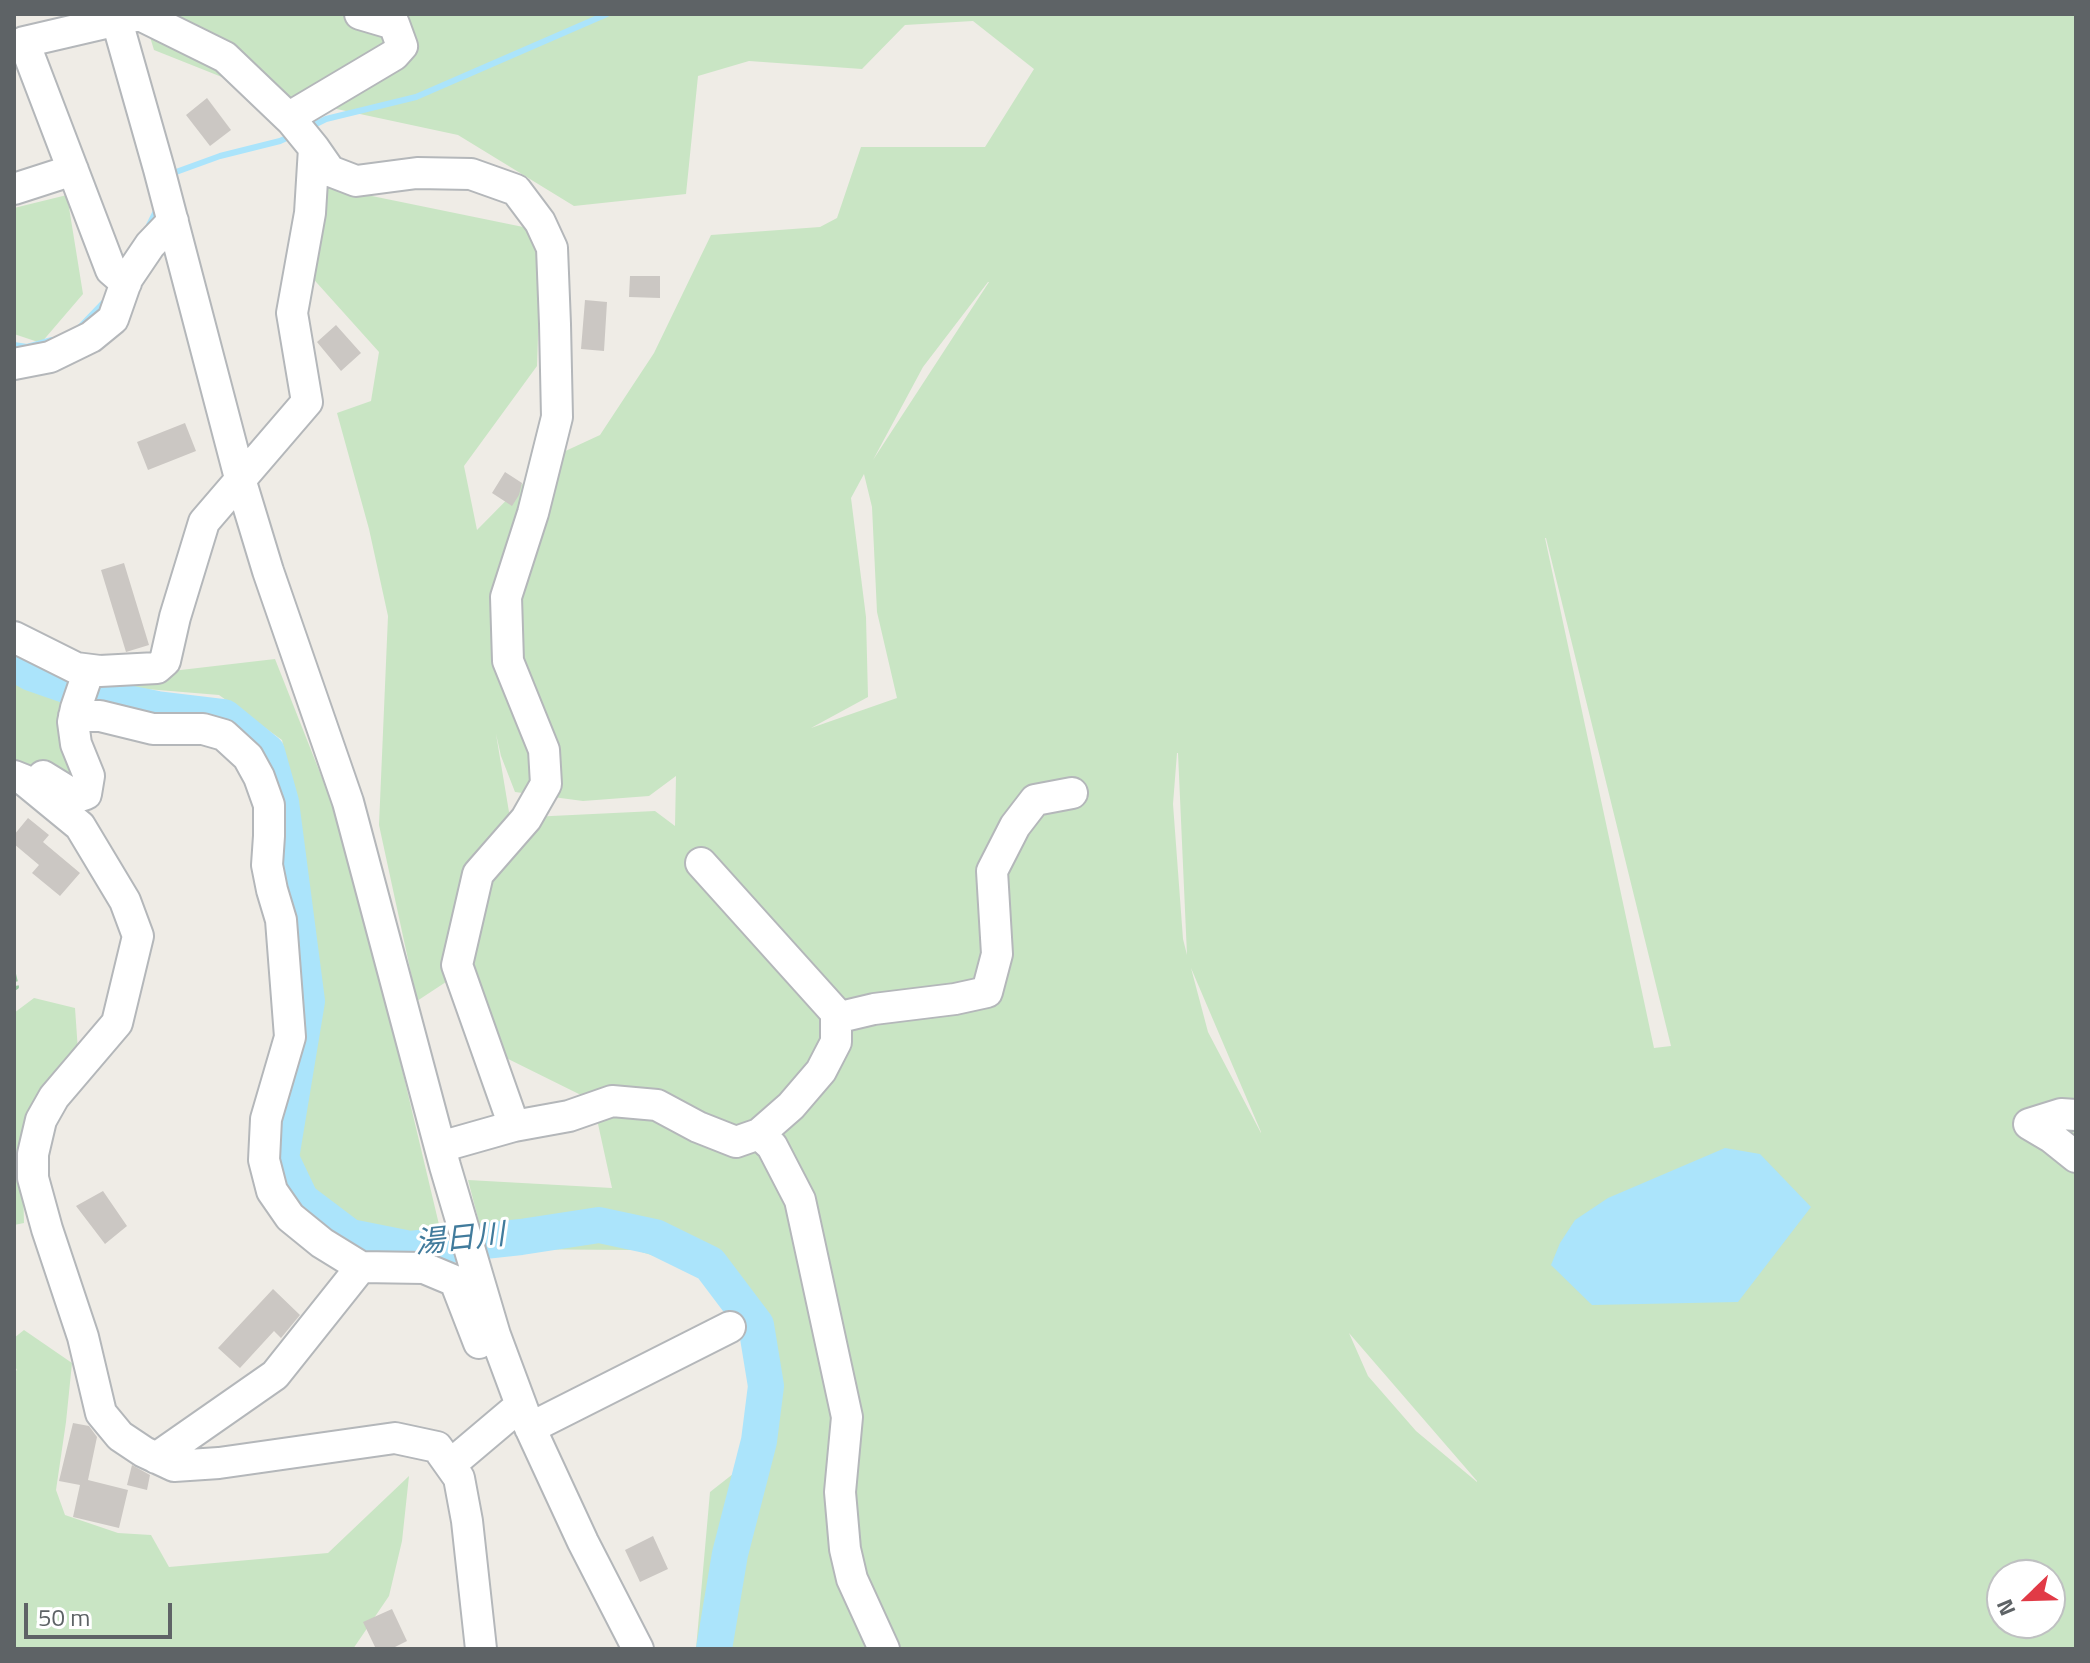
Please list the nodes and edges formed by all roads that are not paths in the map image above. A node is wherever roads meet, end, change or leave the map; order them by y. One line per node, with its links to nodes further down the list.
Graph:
1 (360, 14): 4 (street)
2 (116, 17): 3 (street); 4 (street); 8 (street)
3 (19, 43): 6 (street)
4 (292, 121): 5 (street)
5 (314, 148): 11 (street); 20 (street)
6 (73, 170): 7 (street); 9 (street)
7 (14, 189)
8 (173, 221): 9 (street); 11 (street)
9 (126, 283): 10 (street)
10 (14, 364)
11 (241, 482): 13 (street); 22 (street)
12 (14, 637): 13 (street)
13 (89, 670): 14 (street)
14 (74, 716): 15 (street); 24 (street)
15 (19, 778): 28 (street)
16 (1072, 793): 18 (street)
17 (701, 863): 18 (street)
18 (836, 1018): 21 (street)
19 (2076, 1115): 23 (street)
20 (514, 1126): 21 (street); 22 (street)
21 (759, 1134): 32 (street)
22 (442, 1157): 26 (street)
23 (2076, 1157)
24 (361, 1267): 26 (street); 28 (street)
25 (730, 1327): 27 (street)
26 (507, 1367): 27 (street)
27 (526, 1417): 29 (street); 31 (street)
28 (156, 1458): 29 (street)
29 (450, 1465): 30 (street)
30 (481, 1649)
31 (638, 1649)
32 (884, 1649)

